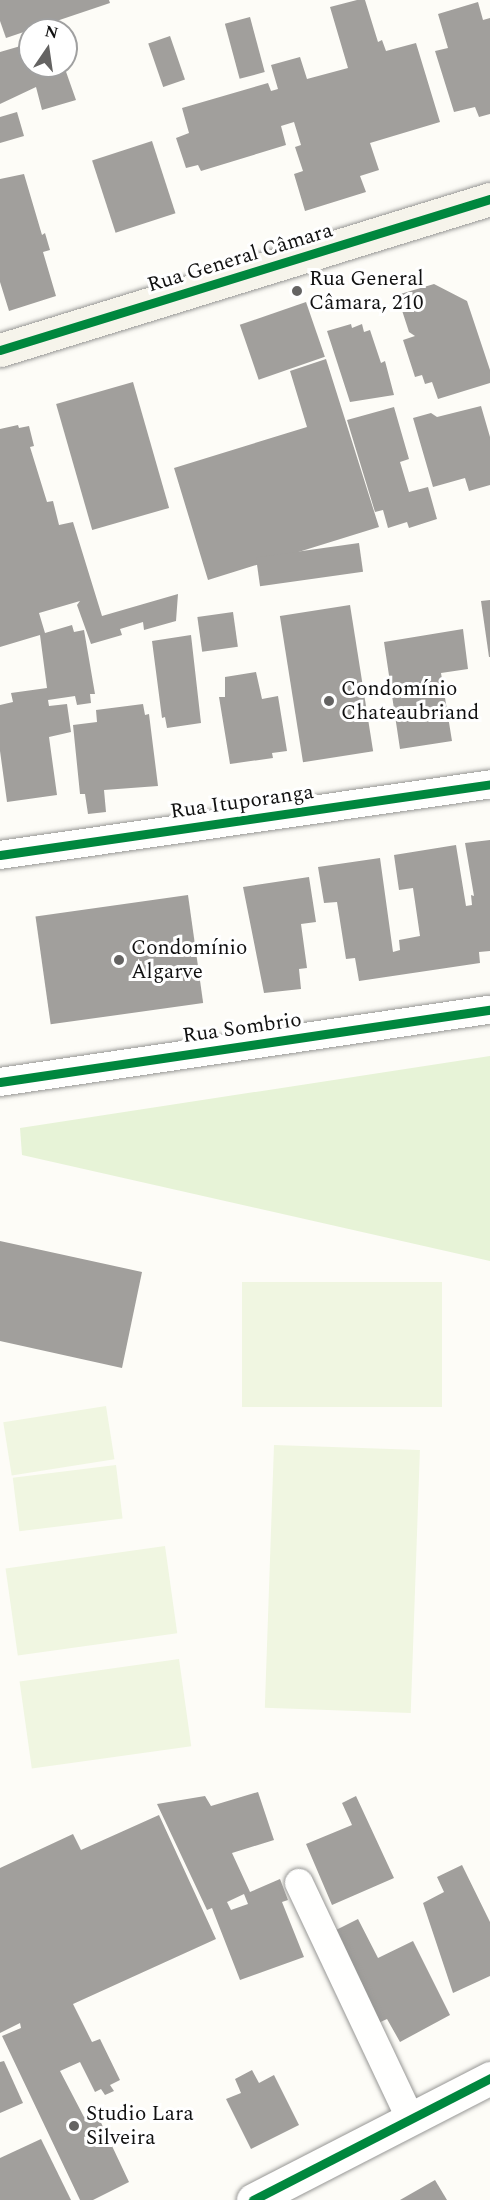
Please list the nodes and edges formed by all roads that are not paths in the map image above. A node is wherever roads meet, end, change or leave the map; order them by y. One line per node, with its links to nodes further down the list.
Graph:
1 (490, 199): 2 (main road, Rua General Câmara)
2 (0, 350)
3 (490, 784): 4 (street, Rua Ituporanga)
4 (0, 855)
5 (490, 1010): 6 (street, Rua Sombrio)
6 (0, 1082)
7 (299, 1883): 9 (street)
8 (490, 2078): 9 (street)
9 (411, 2120): 10 (street)
10 (253, 2200)

